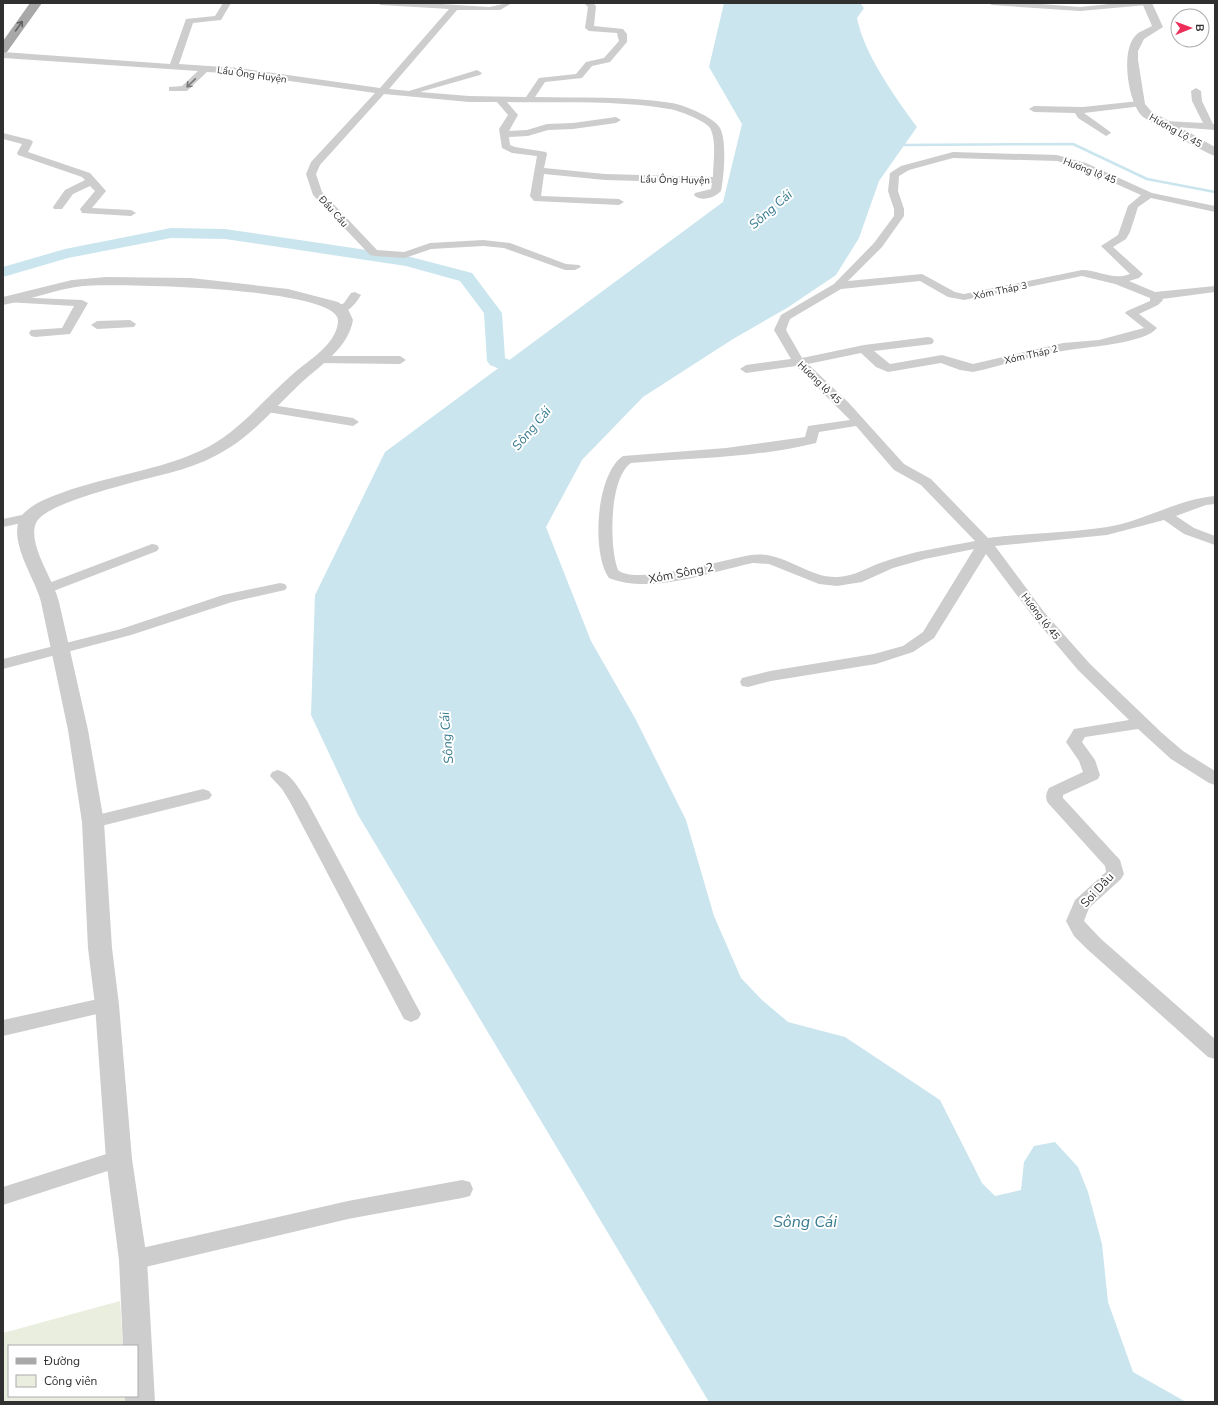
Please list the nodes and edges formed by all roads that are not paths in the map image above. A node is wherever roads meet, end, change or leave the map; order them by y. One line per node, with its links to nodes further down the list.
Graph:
1 (23, 3): 10 (main road)
2 (36, 3): 11 (main road, one-way to 2)
3 (227, 3): 13 (street)
4 (381, 3): 9 (street)
5 (508, 3): 9 (street)
6 (589, 3): 21 (street)
7 (992, 3): 8 (street)
8 (1147, 3): 22 (street, Hương Lộ 45)
9 (455, 7): 18 (street, Đầu Cầu)
10 (3, 30)
11 (3, 49)
12 (3, 55): 13 (street, Lầu Ông Huyện)
13 (174, 66): 14 (street, Lầu Ông Huyện)
14 (206, 68): 16 (street, one-way to 16); 18 (street, Lầu Ông Huyện)
15 (477, 73): 19 (street)
16 (172, 89)
17 (1196, 91): 27 (street)
18 (382, 92): 19 (street, Lầu Ông Huyện); 41 (street, Đầu Cầu)
19 (403, 94): 20 (street, Lầu Ông Huyện)
20 (501, 101): 21 (street, Lầu Ông Huyện); 29 (street)
21 (528, 101): 33 (street, Lầu Ông Huyện)
22 (1139, 104): 24 (street); 26 (street, Hương Lộ 45)
23 (1034, 109): 24 (street)
24 (1078, 110): 28 (street)
25 (616, 120): 29 (street)
26 (1166, 124): 27 (street); 31 (street, Hương Lộ 45)
27 (1212, 127)
28 (1106, 133)
29 (504, 134): 32 (street)
30 (3, 136): 34 (street)
31 (1215, 152)
32 (539, 170): 33 (street, Lầu Ông Huyện); 37 (street)
33 (718, 180): 35 (street)
34 (92, 181): 38 (street); 40 (street)
35 (699, 195)
36 (1149, 195): 39 (street, Hương lộ 45); 42 (street); 43 (street, Hương lộ 45)
37 (619, 202)
38 (58, 207)
39 (1215, 209)
40 (131, 213)
41 (575, 267)
42 (1118, 282): 43 (street, Xóm Tháp 3); 46 (street, Xóm Tháp 3)
43 (838, 286): 56 (street, Hương lộ 45)
44 (1215, 289): 46 (street)
45 (354, 295): 48 (street)
46 (1154, 296): 53 (street, Xóm Tháp 2)
47 (6, 301): 48 (street); 51 (street)
48 (340, 308): 54 (street)
49 (130, 324): 50 (street)
50 (97, 325)
51 (35, 333)
52 (928, 341): 53 (street)
53 (864, 349): 56 (street)
54 (320, 360): 55 (street); 58 (street)
55 (400, 360)
56 (799, 362): 57 (street); 60 (street, Hương lộ 45)
57 (746, 369)
58 (266, 408): 59 (street); 63 (street)
59 (353, 422)
60 (859, 422): 66 (street, Hương lộ 45); 66 (street, Xóm Sông 2)
61 (1215, 500): 62 (street)
62 (1167, 515): 65 (street); 66 (street)
63 (30, 517): 64 (street); 69 (street)
64 (3, 523)
65 (1215, 541)
66 (985, 543): 72 (street); 73 (street, Hương lộ 45)
67 (152, 548): 69 (street)
68 (280, 587): 70 (street)
69 (46, 589): 70 (street)
70 (60, 650): 71 (street); 77 (street)
71 (3, 664)
72 (748, 682)
73 (1140, 722): 75 (street, Hương lộ 45); 81 (street, Soi Dâu)
74 (278, 776): 79 (street)
75 (1215, 779)
76 (203, 795): 77 (street)
77 (93, 822): 78 (street)
78 (107, 1005): 80 (street); 82 (street)
79 (411, 1014)
80 (3, 1028)
81 (1215, 1051)
82 (119, 1159): 84 (street); 85 (street)
83 (462, 1189): 85 (street)
84 (3, 1196)
85 (133, 1260): 86 (street)
86 (137, 1345)
87 (138, 1365): 88 (street)
88 (140, 1402)

